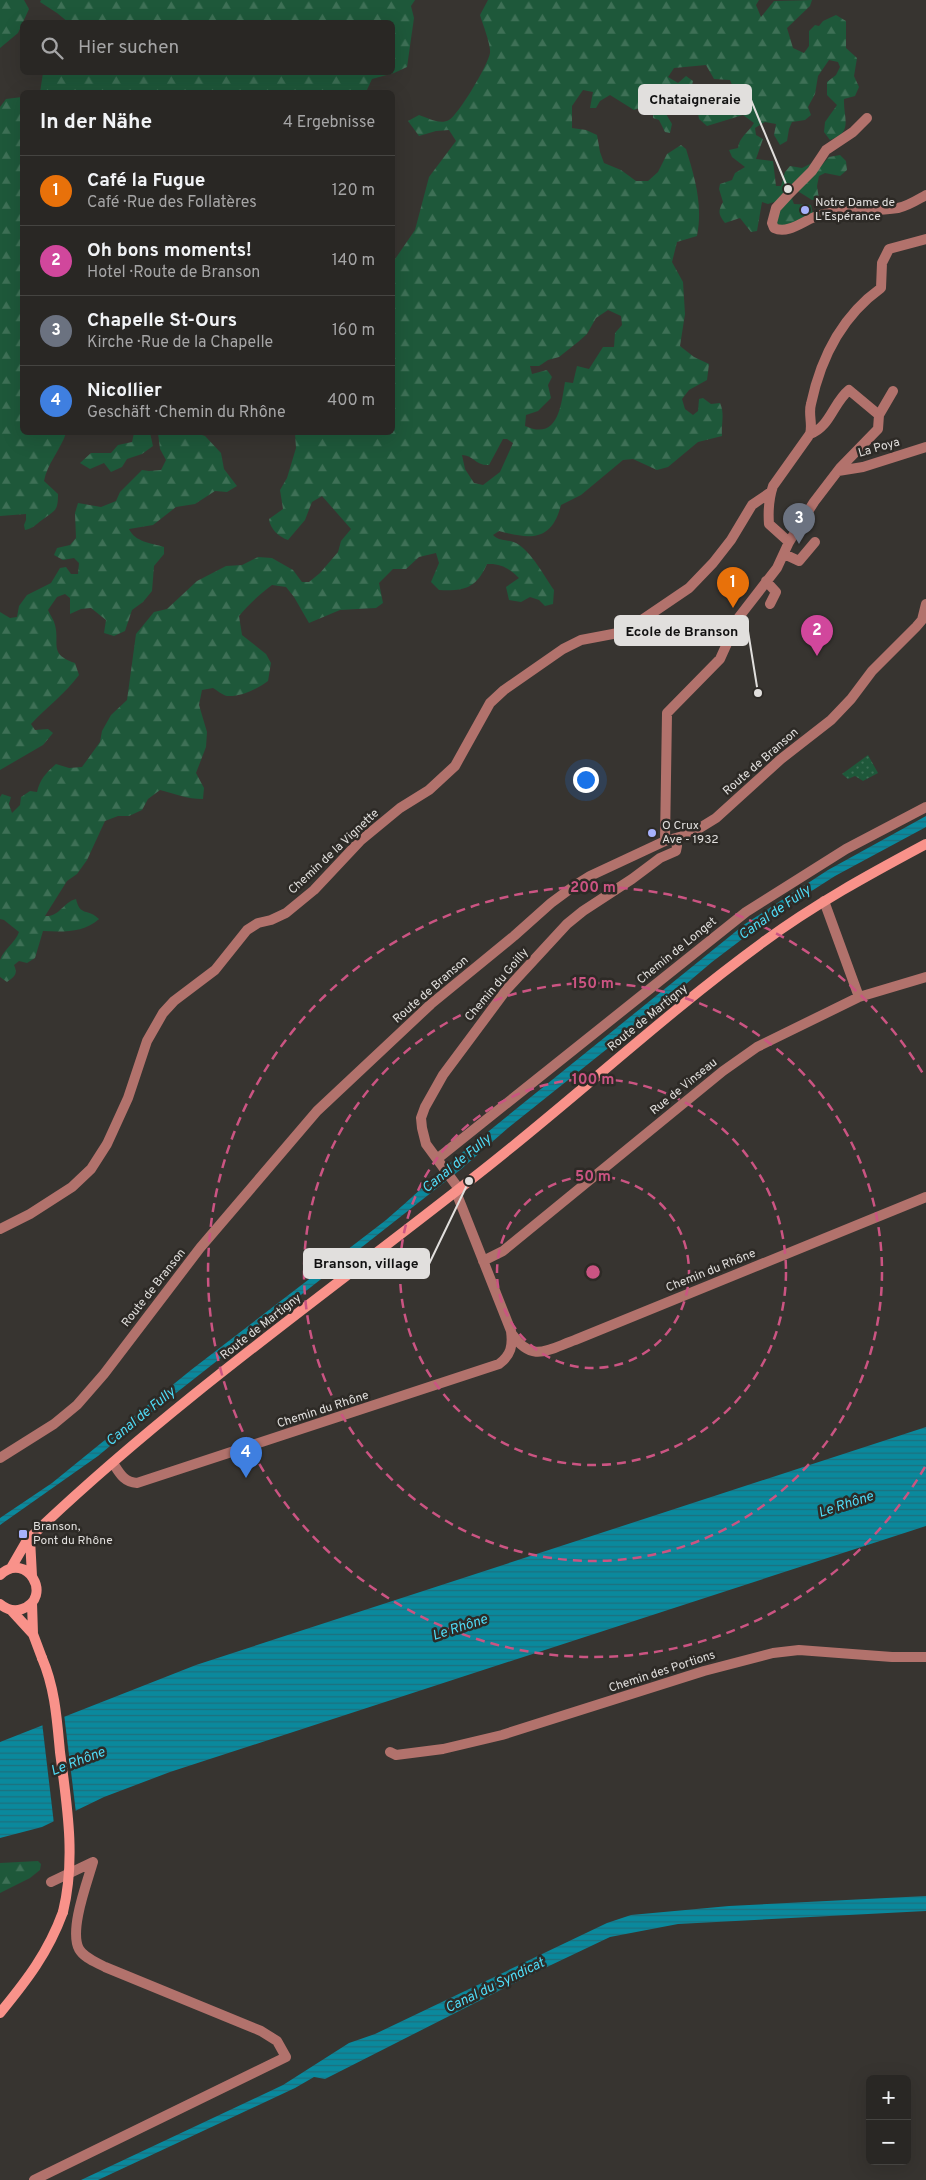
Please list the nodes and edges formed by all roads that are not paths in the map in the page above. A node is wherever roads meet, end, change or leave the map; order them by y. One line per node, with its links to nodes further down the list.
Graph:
1 (867, 118): 2 (street)
2 (926, 195)
3 (926, 239): 6 (street)
4 (893, 391): 5 (street)
5 (878, 415): 6 (street); 8 (street)
6 (810, 434): 9 (street)
7 (926, 447): 8 (street, La Poya)
8 (838, 471): 10 (street)
9 (771, 492): 10 (street); 25 (street, Chemin de la Vignette)
10 (789, 542): 12 (street)
11 (815, 542): 12 (street)
12 (784, 554): 13 (street)
13 (766, 581): 14 (street); 17 (street)
14 (770, 604)
15 (926, 604): 17 (street, Route de Branson)
16 (926, 807): 22 (street, Chemin de Longet)
17 (670, 841): 22 (street, Chemin du Goilly); 28 (street, Route de Branson)
18 (926, 844): 19 (main road, Route de Martigny)
19 (824, 901): 21 (street); 23 (main road, Route de Martigny)
20 (926, 977): 21 (street, Rue de Vinseau)
21 (859, 997): 26 (street, Rue de Vinseau)
22 (438, 1161): 23 (street, Chemin du Goilly)
23 (456, 1188): 26 (street, Chemin du Goilly); 29 (main road, Route de Martigny)
24 (926, 1198): 27 (street, Chemin du Rhône)
25 (0, 1229)
26 (483, 1261): 27 (street, Chemin du Goilly)
27 (511, 1332): 29 (street, Chemin du Rhône)
28 (0, 1458)
29 (113, 1463): 30 (main road, Route de Martigny)
30 (30, 1539): 31 (main road, Route de Martigny); 33 (main road)
31 (11, 1568): 32 (main road); 33 (main road)
32 (0, 1575)
33 (32, 1576): 34 (main road)
34 (32, 1602): 36 (main road); 37 (main road)
35 (0, 1604): 36 (main road)
36 (11, 1610): 37 (main road)
37 (33, 1634): 41 (main road, bridge)
38 (926, 1657): 39 (street, Chemin des Portions)
39 (390, 1752)
40 (51, 1882): 42 (street)
41 (0, 2013)
42 (34, 2180)

